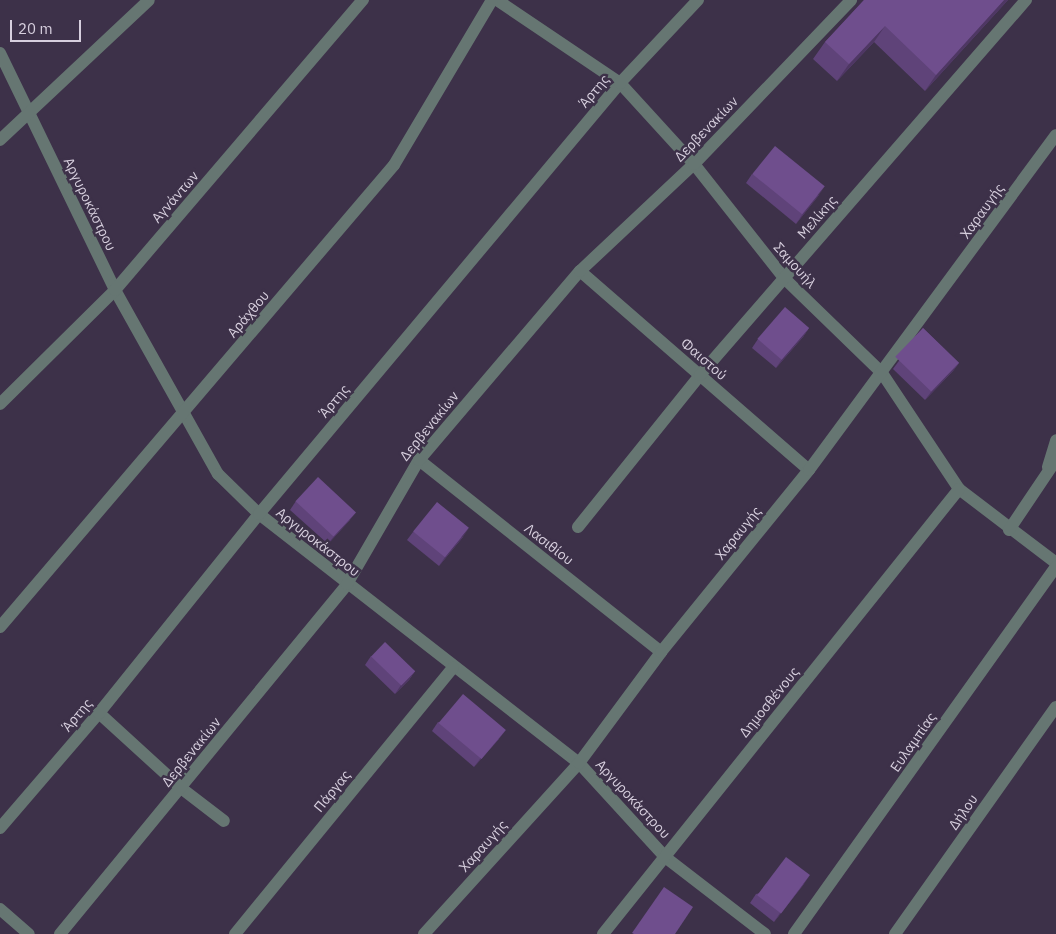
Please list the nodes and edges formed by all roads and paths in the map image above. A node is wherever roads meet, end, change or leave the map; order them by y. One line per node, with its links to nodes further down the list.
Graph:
1 (150, 0): 10 (street)
2 (363, 0): 16 (street, Αγνάντων)
3 (492, 0): 20 (street, Αράχθου)
4 (497, 0): 9 (street, Σαμουήλ)
5 (698, 0): 9 (street, Άρτης)
6 (851, 0): 13 (street, Δερβενακίων)
7 (1026, 0): 15 (street, Μελίκης)
8 (0, 53): 10 (street, Αργυροκάστρου)
9 (620, 83): 13 (street, Σαμουήλ); 26 (street, Άρτης)
10 (29, 113): 12 (street); 16 (street, Αργυροκάστρου)
11 (1056, 135): 17 (street, Χαραυγής)
12 (0, 140)
13 (694, 164): 14 (street, Δερβενακίων); 15 (street, Σαμουήλ)
14 (580, 271): 18 (street, Φαιστού); 22 (street, Δερβενακίων)
15 (784, 278): 17 (street, Σαμουήλ); 18 (street, Μελίκης)
16 (115, 290): 19 (street, Αγνάντων); 20 (street, Αργυροκάστρου)
17 (882, 373): 24 (street, Χαραυγής); 25 (street, Σαμουήλ)
18 (700, 375): 24 (street, Φαιστού); 27 (street, Μελίκης)
19 (0, 404)
20 (184, 413): 26 (street, Αργυροκάστρου); 31 (street, Αράχθου)
21 (1056, 440): 23 (street)
22 (418, 460): 30 (street, Δερβενακίων); 32 (street, Λασιθίου)
23 (1052, 464): 28 (street)
24 (809, 470): 32 (street, Χαραυγής)
25 (959, 489): 28 (street, Σαμουήλ); 40 (street, Δημοσθένους)
26 (259, 514): 30 (street, Αργυροκάστρου); 35 (street, Άρτης)
27 (578, 527)
28 (1009, 530): 29 (street, Σαμουήλ)
29 (1056, 565): 48 (street, Ευλαμπίας)
30 (347, 584): 33 (street, Αργυροκάστρου); 37 (street, Δερβενακίων)
31 (0, 627)
32 (661, 652): 36 (street, Χαραυγής)
33 (453, 668): 36 (street, Αργυροκάστρου); 44 (street, Πάργας)
34 (1056, 707): 49 (street, Δήλου)
35 (99, 713): 37 (street); 39 (street, Άρτης)
36 (579, 763): 40 (street, Αργυροκάστρου); 45 (street, Χαραυγής)
37 (182, 788): 38 (street); 43 (street, Δερβενακίων)
38 (224, 821)
39 (0, 828)
40 (665, 857): 46 (street, Δημοσθένους); 47 (street, Αργυροκάστρου)
41 (0, 910): 42 (street)
42 (29, 934)
43 (60, 934)
44 (235, 934)
45 (424, 934)
46 (603, 934)
47 (765, 934)
48 (794, 934)
49 (895, 934)

